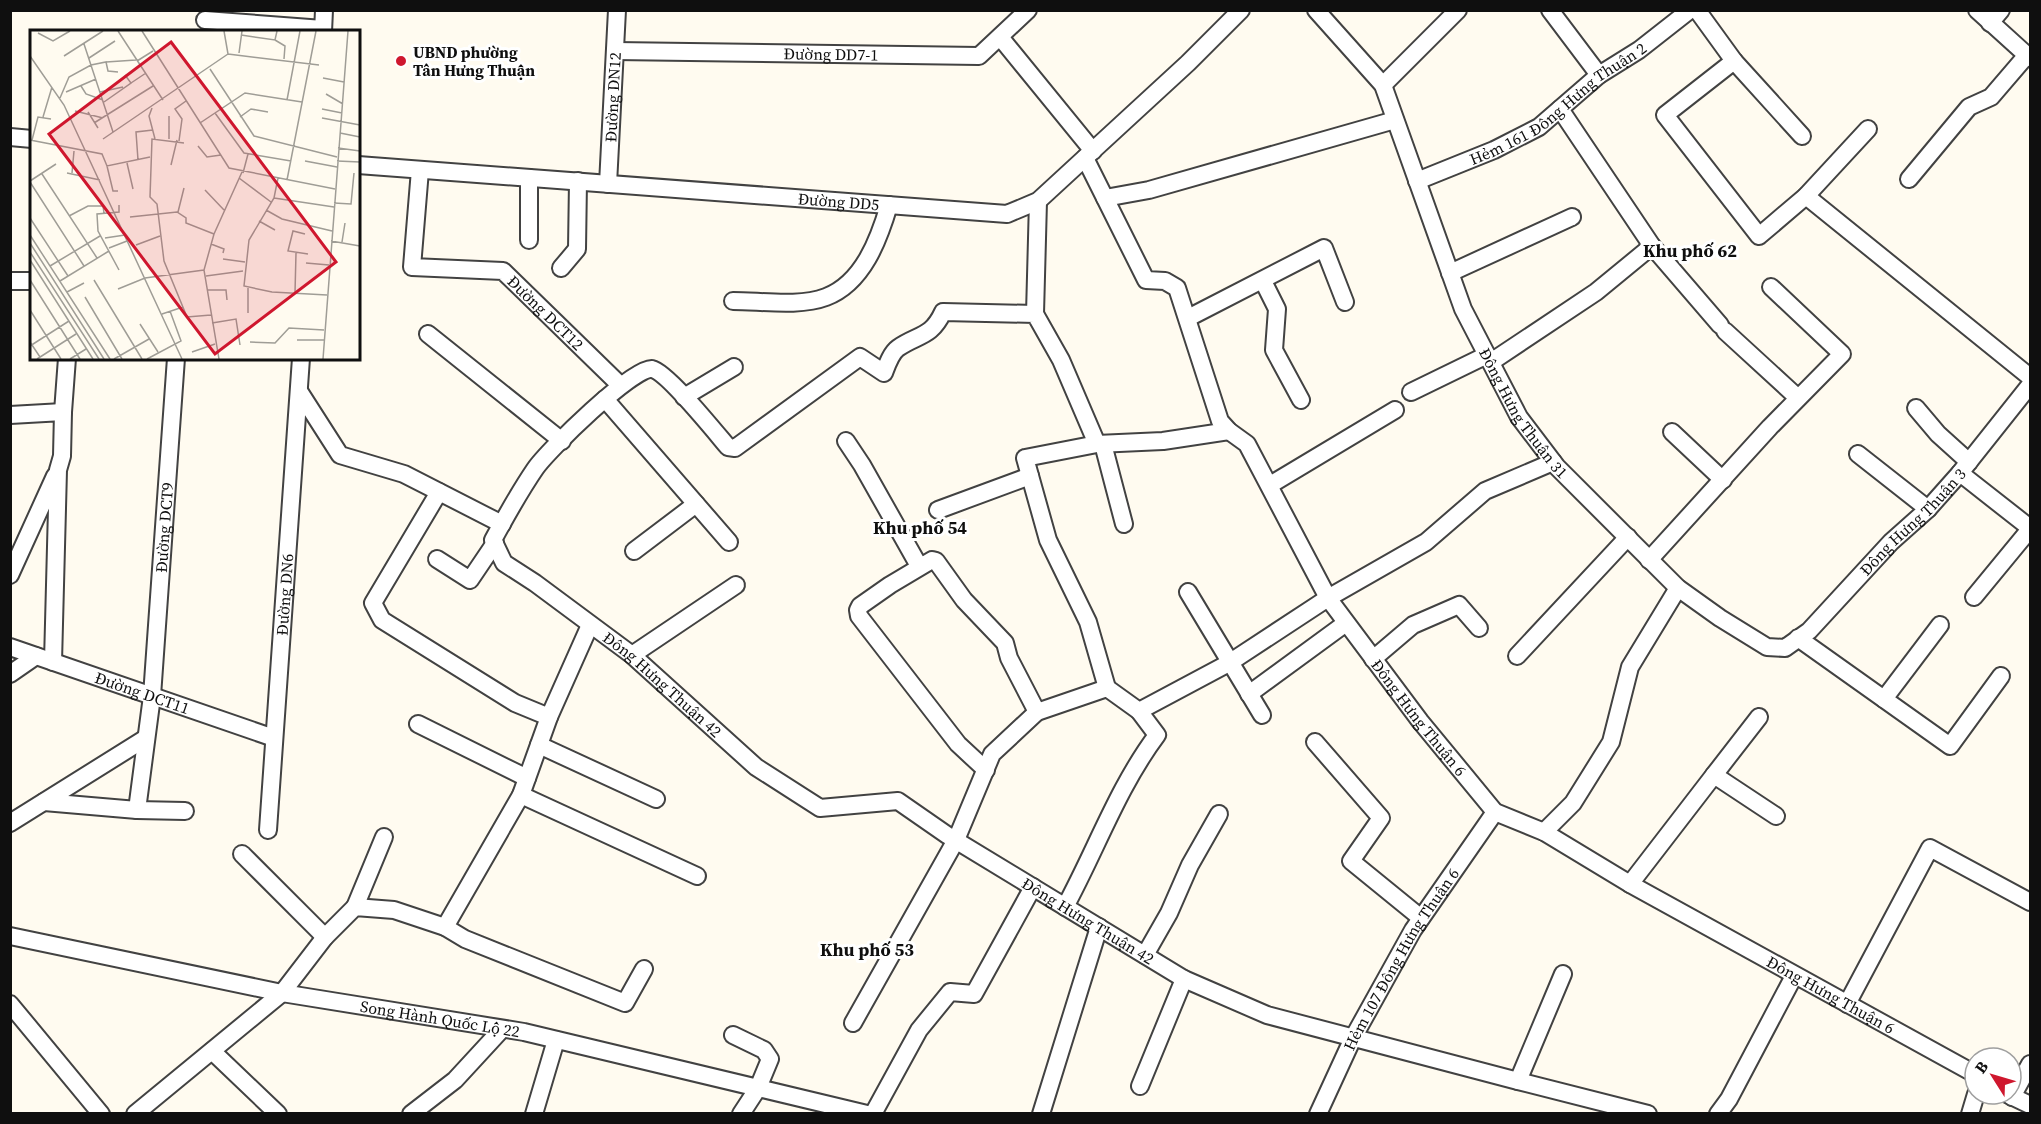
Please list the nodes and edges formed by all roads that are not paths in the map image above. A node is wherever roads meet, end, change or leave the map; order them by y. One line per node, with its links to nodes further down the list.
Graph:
1 (324, 10): 12 (street)
2 (617, 10): 14 (street, Đường DN12)
3 (1028, 10): 13 (street, Đường DD7-1)
4 (1241, 10): 25 (street, Đường DD5)
5 (1316, 10): 18 (street)
6 (1458, 10): 18 (street)
7 (1550, 10): 17 (street)
8 (1977, 10): 10 (street)
9 (1691, 11): 16 (street); 17 (street, Hẻm 161 Đông Hưng Thuận 2)
10 (1996, 16): 15 (street)
11 (205, 20): 12 (street)
12 (323, 30)
13 (1000, 37): 14 (street, Đường DD7-1); 25 (street, Đông Hưng Thuận 6)
14 (615, 51): 32 (street, Đường DN12)
15 (2029, 56): 29 (street)
16 (1734, 61): 22 (street); 33 (street)
17 (1599, 75): 19 (street, Hẻm 161 Đông Hưng Thuận 2)
18 (1383, 85): 20 (street, Đông Hưng Thuận 31)
19 (1560, 109): 30 (street, Hẻm 161 Đông Hưng Thuận 2); 39 (street)
20 (1395, 120): 30 (street, Đông Hưng Thuận 31); 34 (street)
21 (1868, 129): 33 (street)
22 (1802, 136)
23 (10, 137): 24 (street)
24 (30, 139)
25 (1089, 154): 34 (street, Đông Hưng Thuận 6); 35 (street, Đường DD5)
26 (360, 165): 27 (street, Đường DD5)
27 (420, 170): 28 (street, Đường DD5); 58 (street, Đường DCT12)
28 (530, 178): 31 (street, Đường DD5); 38 (street)
29 (1909, 179)
30 (1417, 181): 41 (street, Đông Hưng Thuận 31)
31 (578, 182): 32 (street, Đường DD5); 40 (street)
32 (608, 184): 36 (street, Đường DD5)
33 (1806, 196): 56 (street)
34 (1105, 198): 49 (street, Đông Hưng Thuận 6)
35 (1038, 201): 36 (street, Đường DD5); 48 (street)
36 (889, 205): 46 (street)
37 (1572, 217): 41 (street)
38 (529, 240)
39 (1652, 246): 51 (street); 62 (street)
40 (561, 268)
41 (1450, 273): 51 (street, Đông Hưng Thuận 31)
42 (10, 281): 43 (street)
43 (30, 281)
44 (1263, 281): 47 (street); 49 (street); 64 (street)
45 (1771, 287): 62 (street)
46 (734, 301)
47 (1345, 302)
48 (1035, 314): 61 (street); 73 (street)
49 (1188, 318): 69 (street, Đông Hưng Thuận 6)
50 (428, 334): 71 (street)
51 (1489, 359): 60 (street); 75 (street, Đông Hưng Thuận 31)
52 (66, 360): 67 (street)
53 (176, 360): 117 (street, Đường DCT9)
54 (301, 360): 59 (street, Đường DN6)
55 (734, 367): 61 (street)
56 (2031, 377)
57 (2031, 385): 76 (street, Đông Hưng Thuận 3)
58 (620, 386): 61 (street); 63 (street)
59 (299, 391): 81 (street); 126 (street, Đường DN6)
60 (1410, 392)
61 (684, 397)
62 (1798, 398): 79 (street)
63 (605, 399): 71 (street); 82 (street)
64 (1301, 400)
65 (1916, 408): 76 (street)
66 (1395, 410): 80 (street)
67 (63, 412): 68 (street); 77 (street)
68 (10, 415)
69 (1229, 431): 73 (street); 80 (street, Đông Hưng Thuận 6)
70 (1672, 432): 79 (street)
71 (562, 441): 85 (street)
72 (846, 441): 94 (street)
73 (1100, 444): 78 (street); 86 (street)
74 (1858, 454): 83 (street)
75 (1553, 462): 88 (street, Đông Hưng Thuận 31); 100 (street)
76 (1965, 468): 83 (street, Đông Hưng Thuận 3); 87 (street)
77 (58, 470): 95 (street); 111 (street)
78 (1030, 476): 84 (street); 115 (street)
79 (1723, 480): 93 (street)
80 (1270, 485): 100 (street, Đông Hưng Thuận 6)
81 (439, 492): 85 (street); 122 (street)
82 (696, 504): 89 (street); 91 (street)
83 (1928, 509): 105 (street, Đông Hưng Thuận 3)
84 (938, 510)
85 (502, 524): 90 (street)
86 (1124, 524)
87 (2031, 529): 99 (street)
88 (1628, 537): 93 (street, Đông Hưng Thuận 31); 109 (street)
89 (729, 542)
90 (495, 543): 92 (street); 102 (street, Đông Hưng Thuận 42)
91 (634, 551)
92 (436, 559)
93 (1649, 560): 97 (street, Đông Hưng Thuận 31)
94 (919, 566): 120 (street); 129 (street)
95 (10, 575)
96 (736, 585): 107 (street)
97 (1677, 588): 105 (street, Đông Hưng Thuận 31); 142 (street)
98 (1188, 592): 112 (street)
99 (1974, 597)
100 (1328, 598): 101 (street, Đông Hưng Thuận 6); 112 (street)
101 (1346, 622): 110 (street, Đông Hưng Thuận 6); 116 (street)
102 (590, 624): 107 (street, Đông Hưng Thuận 42); 122 (street, Đông Hưng Thuận 42)
103 (1940, 625): 118 (street)
104 (1479, 628): 110 (street)
105 (1792, 643): 118 (street)
106 (10, 647): 108 (street, Đường DCT11)
107 (632, 655): 144 (street, Đông Hưng Thuận 42)
108 (36, 656): 111 (street, Đường DCT11); 113 (street)
109 (1517, 656)
110 (1373, 659): 137 (street, Đông Hưng Thuận 6)
111 (53, 662): 117 (street, Đường DCT11)
112 (1229, 663): 116 (street); 119 (street)
113 (10, 674)
114 (2001, 676): 118 (street)
115 (1107, 688): 119 (street); 120 (street)
116 (1249, 694): 121 (street)
117 (152, 696): 125 (street, Đường DCT9); 126 (street, Đường DCT11)
118 (1884, 699)
119 (1139, 711): 151 (street)
120 (1037, 712): 129 (street)
121 (1262, 715)
122 (549, 717): 128 (street, Đông Hưng Thuận 42)
123 (1760, 717): 130 (street)
124 (418, 724): 131 (street)
125 (146, 738): 134 (street); 135 (street, Đường DCT9)
126 (274, 738): 141 (street, Đường DN6)
127 (1315, 742): 152 (street)
128 (539, 745): 131 (street, Đông Hưng Thuận 42); 133 (street)
129 (986, 770): 144 (street)
130 (1714, 775): 139 (street); 147 (street)
131 (527, 778): 132 (street, Đông Hưng Thuận 42)
132 (521, 795): 146 (street); 153 (street, Đông Hưng Thuận 42)
133 (656, 799)
134 (44, 802): 135 (street); 140 (street)
135 (137, 810): 136 (street)
136 (185, 811)
137 (1495, 812): 142 (street, Đông Hưng Thuận 6); 152 (street, Hẻm 107 Đông Hưng Thuận 6)
138 (1219, 814): 157 (street)
139 (1776, 816)
140 (10, 823)
141 (268, 830)
142 (1544, 832): 147 (street, Đông Hưng Thuận 6)
143 (384, 837): 150 (street)
144 (956, 840): 148 (street, Đông Hưng Thuận 42); 165 (street)
145 (242, 854): 156 (street)
146 (697, 876)
147 (1630, 884): 160 (street, Đông Hưng Thuận 6)
148 (1033, 887): 151 (street, Đông Hưng Thuận 42); 184 (street)
149 (2031, 902): 164 (street)
150 (355, 907): 153 (street); 156 (street)
151 (1065, 907): 154 (street, Đông Hưng Thuận 42)
152 (1421, 918): 168 (street, Hẻm 107 Đông Hưng Thuận 6)
153 (444, 927): 158 (street)
154 (1099, 927): 157 (street, Đông Hưng Thuận 42); 175 (street)
155 (10, 936): 162 (street, Song Hành Quốc Lộ 22)
156 (325, 937): 162 (street)
157 (1145, 956): 161 (street, Đông Hưng Thuận 42)
158 (644, 969)
159 (1563, 974): 172 (street)
160 (1794, 976): 164 (street, Đông Hưng Thuận 6); 187 (street)
161 (1184, 979): 168 (street, Đông Hưng Thuận 42); 173 (street)
162 (282, 993): 166 (street, Song Hành Quốc Lộ 22); 170 (street)
163 (10, 1004): 177 (street)
164 (1846, 1004): 171 (street, Đông Hưng Thuận 6)
165 (853, 1023)
166 (502, 1029): 169 (street, Song Hành Quốc Lộ 22); 180 (street)
167 (733, 1035): 174 (street)
168 (1353, 1038): 172 (street, Đông Hưng Thuận 42); 185 (street, Hẻm 107 Đông Hưng Thuận 6)
169 (556, 1040): 174 (street, Song Hành Quốc Lộ 22); 181 (street)
170 (212, 1051): 178 (street); 179 (street)
171 (1963, 1067)
172 (1518, 1082): 176 (street, Đông Hưng Thuận 42)
173 (1140, 1086)
174 (758, 1088): 182 (street); 183 (street, Song Hành Quốc Lộ 22)
175 (1042, 1109)
176 (1617, 1110): 186 (street, Đông Hưng Thuận 42)
177 (101, 1113)
178 (135, 1113)
179 (278, 1113)
180 (411, 1113)
181 (534, 1113)
182 (741, 1113)
183 (867, 1113)
184 (873, 1113)
185 (1318, 1113)
186 (1648, 1113)
187 (1718, 1113)

